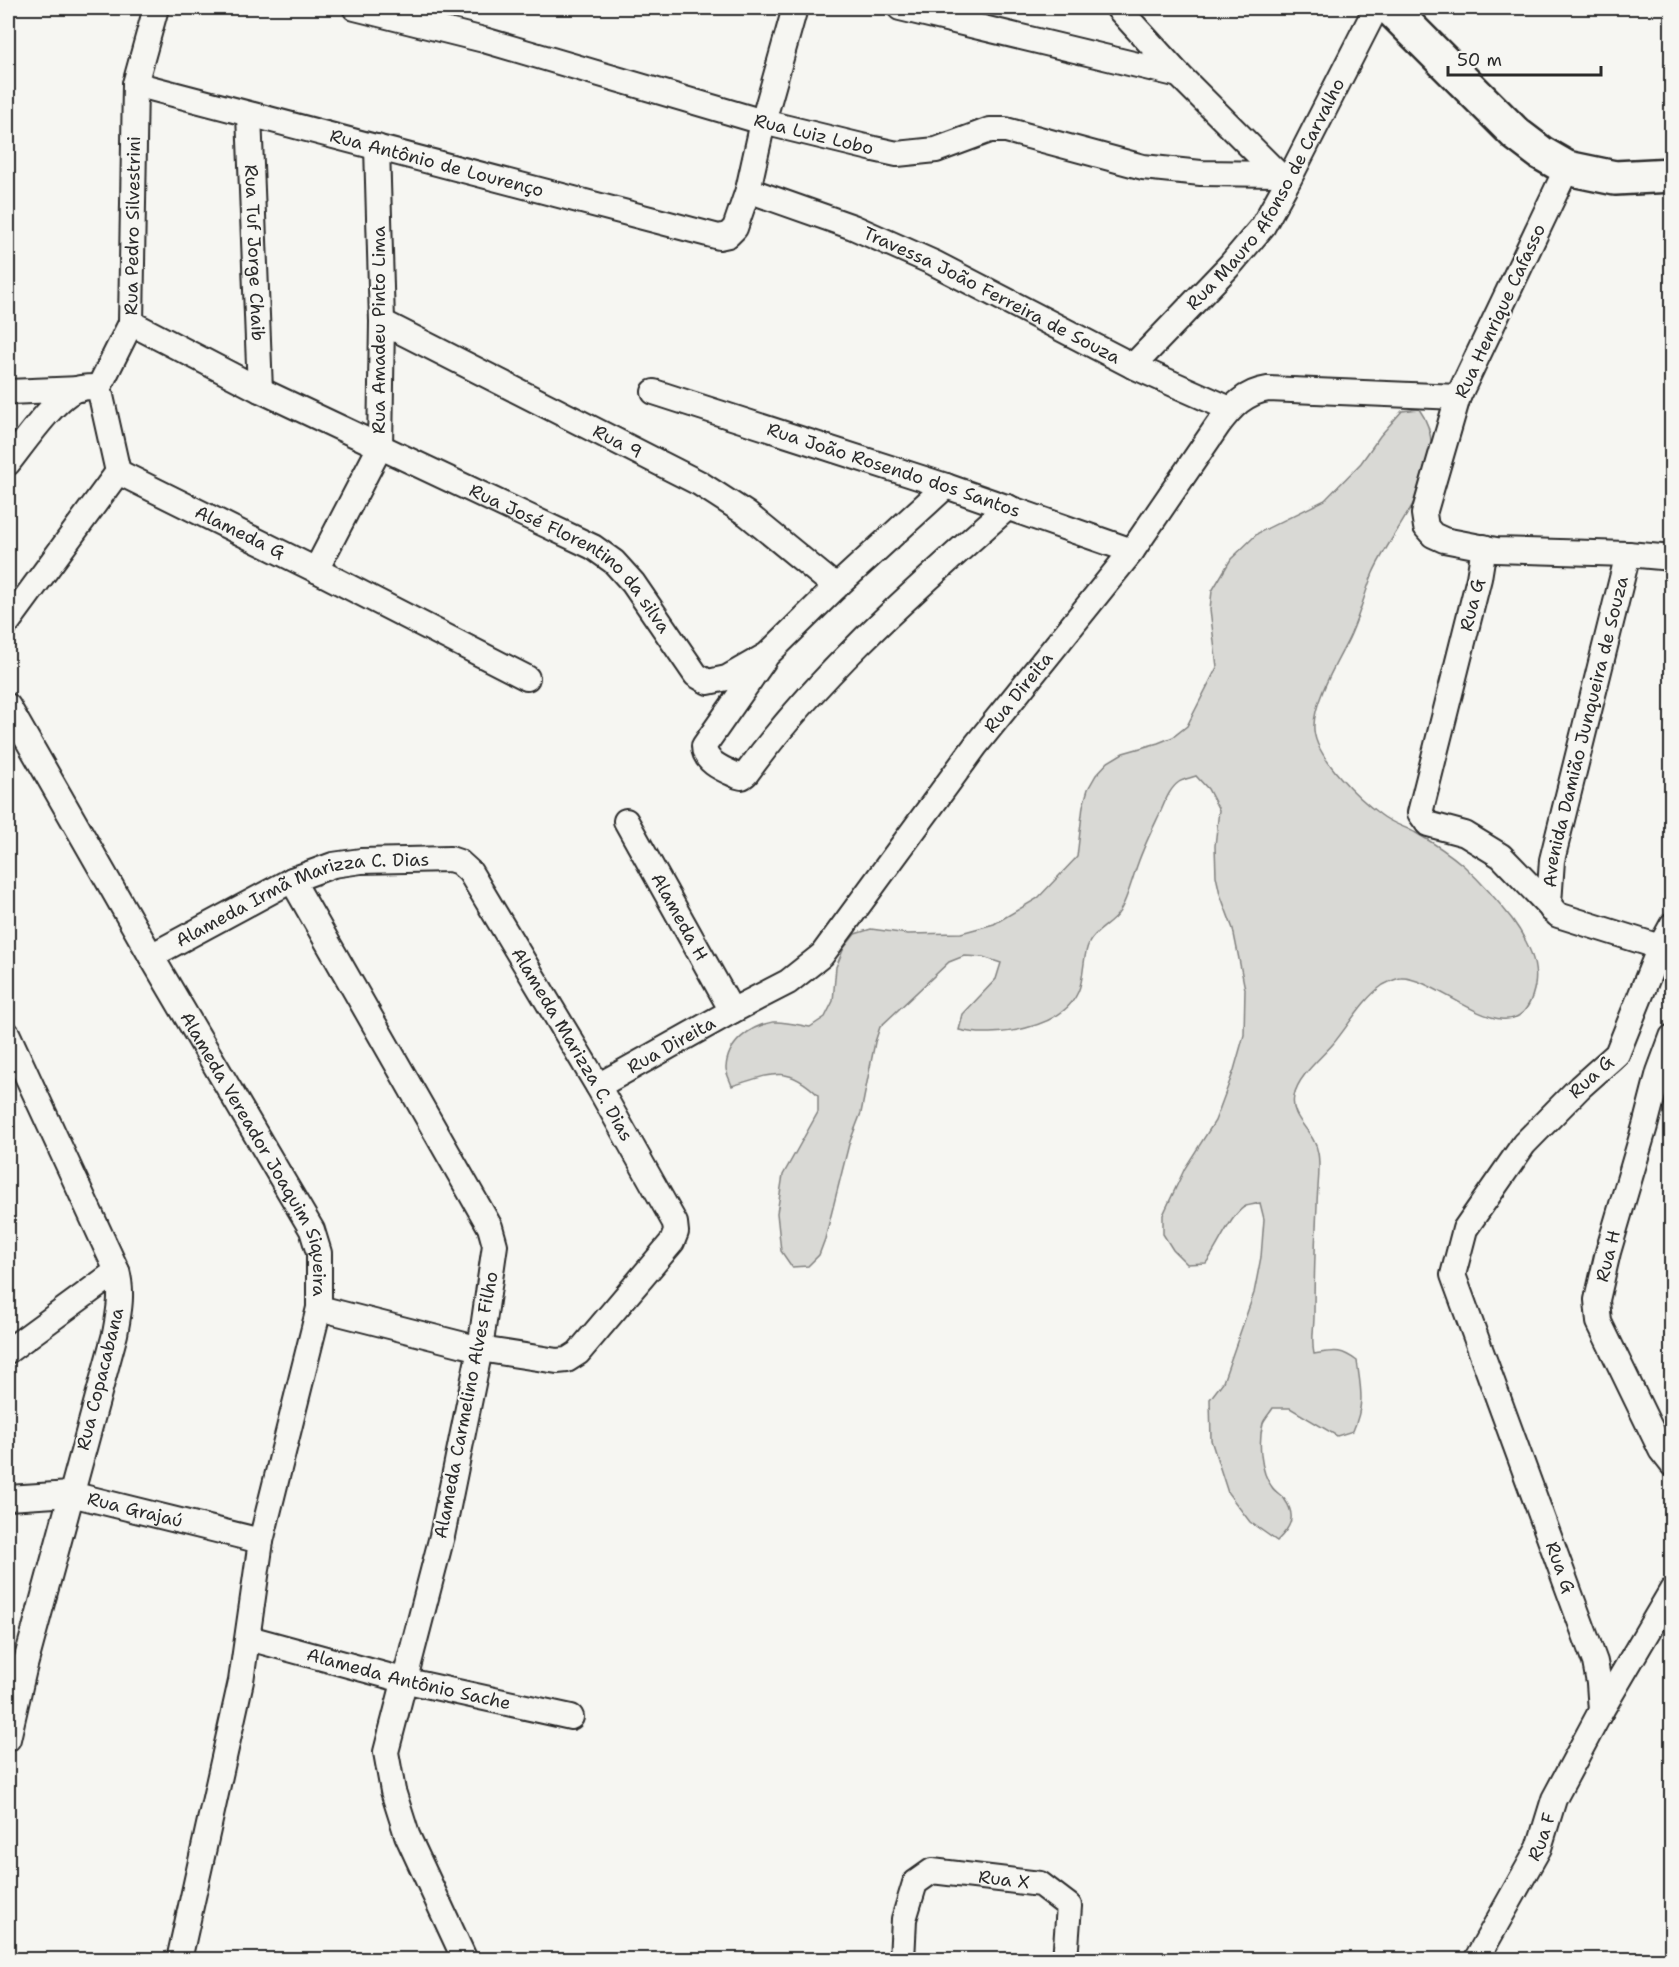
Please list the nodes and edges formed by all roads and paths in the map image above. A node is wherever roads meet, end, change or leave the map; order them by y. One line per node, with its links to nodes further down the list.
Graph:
1 (156, 8): 9 (street, Rua Pedro Silvestrini)
2 (355, 8): 11 (street, Rua Luiz Lobo)
3 (795, 8): 11 (street)
4 (900, 8): 8 (street)
5 (1118, 8): 8 (street)
6 (1376, 8): 15 (street, Rua Mauro Afonso de Carvalho)
7 (1390, 8): 13 (main road)
8 (1179, 75): 15 (street)
9 (135, 84): 10 (street, Rua Antônio de Lourenço); 18 (street, Rua Pedro Silvestrini)
10 (249, 115): 12 (street, Rua Antônio de Lourenço); 21 (street, Rua Tuf Jorge Chaib)
11 (763, 122): 15 (street, Rua Luiz Lobo); 16 (street)
12 (376, 147): 16 (street, Rua Antônio de Lourenço); 17 (street, Rua Amadeu Pinto Lima)
13 (1568, 168): 14 (main road); 24 (street, Rua Henrique Cafasso)
14 (1671, 174)
15 (1284, 176): 19 (street, Rua Mauro Afonso de Carvalho)
16 (748, 190): 19 (street, Travessa João Ferreira de Souza)
17 (382, 322): 26 (street, Rua Amadeu Pinto Lima); 36 (street, Rua 9)
18 (131, 323): 20 (street, Rua Pedro Silvestrini); 21 (street, Rua José Florentino da silva)
19 (1133, 366): 25 (street, Travessa João Ferreira de Souza)
20 (90, 388): 22 (street); 27 (street); 28 (street)
21 (260, 390): 26 (street, Rua José Florentino da silva)
22 (8, 392)
23 (654, 392): 29 (street, Rua João Rosendo dos Santos)
24 (1458, 397): 25 (street, Rua Direita); 31 (street, Rua Henrique Cafasso)
25 (1230, 409): 32 (street, Rua Direita)
26 (380, 447): 35 (street, Rua Amadeu Pinto Lima); 38 (street, Rua José Florentino da silva)
27 (8, 463)
28 (118, 472): 35 (street, Alameda G); 37 (street)
29 (946, 486): 30 (street, Rua João Rosendo dos Santos); 36 (street, Rua José Florentino da silva)
30 (1008, 507): 32 (street, Rua João Rosendo dos Santos); 38 (street)
31 (1484, 547): 33 (street, Rua Henrique Cafasso); 44 (street, Rua G)
32 (1132, 551): 48 (street, Rua Direita)
33 (1628, 554): 34 (street, Rua Henrique Cafasso); 44 (street, Avenida Damião Junqueira de Souza)
34 (1671, 558)
35 (316, 570): 39 (street, Alameda G)
36 (836, 587): 38 (street, Rua José Florentino da silva)
37 (8, 622)
38 (767, 655)
39 (527, 678)
40 (8, 706): 47 (street, Alameda Vereador Joaquim Siqueira)
41 (626, 821): 48 (street, Alameda H)
42 (459, 862): 43 (street, Alameda Irmã Marizza C. Dias); 51 (street, Alameda Marizza C. Dias)
43 (292, 880): 47 (street, Alameda Irmã Marizza C. Dias); 54 (street, Alameda Carmelino Alves Filho)
44 (1552, 910): 46 (street, Rua G)
45 (1671, 925): 46 (street)
46 (1666, 953): 64 (street, Rua G)
47 (151, 957): 53 (street, Alameda Vereador Joaquim Siqueira)
48 (732, 1011): 51 (street, Rua Direita)
49 (1671, 1037): 56 (street, Rua H)
50 (9, 1040): 52 (street, Rua Copacabana)
51 (598, 1086): 54 (street, Alameda Marizza C. Dias)
52 (117, 1271): 55 (street); 57 (street, Rua Copacabana)
53 (319, 1308): 54 (street); 59 (street, Alameda Vereador Joaquim Siqueira)
54 (480, 1349): 63 (street, Alameda Carmelino Alves Filho)
55 (8, 1351)
56 (1671, 1464)
57 (71, 1494): 58 (street, Rua Grajaú); 59 (street, Rua Grajaú); 62 (street, Rua Copacabana)
58 (8, 1498)
59 (261, 1541): 61 (street, Alameda Vereador Joaquim Siqueira)
60 (1671, 1590): 64 (street)
61 (249, 1638): 63 (street, Alameda Antônio Sache); 67 (street, Alameda Vereador Joaquim Siqueira)
62 (16, 1668): 66 (street, Rua Copacabana)
63 (403, 1680): 65 (street, Alameda Antônio Sache); 68 (street, Alameda Carmelino Alves Filho)
64 (1601, 1711): 71 (street, Rua F)
65 (571, 1717)
66 (8, 1738)
67 (179, 1959)
68 (465, 1959)
69 (902, 1959): 70 (street, Rua X)
70 (1065, 1959)
71 (1476, 1959)

